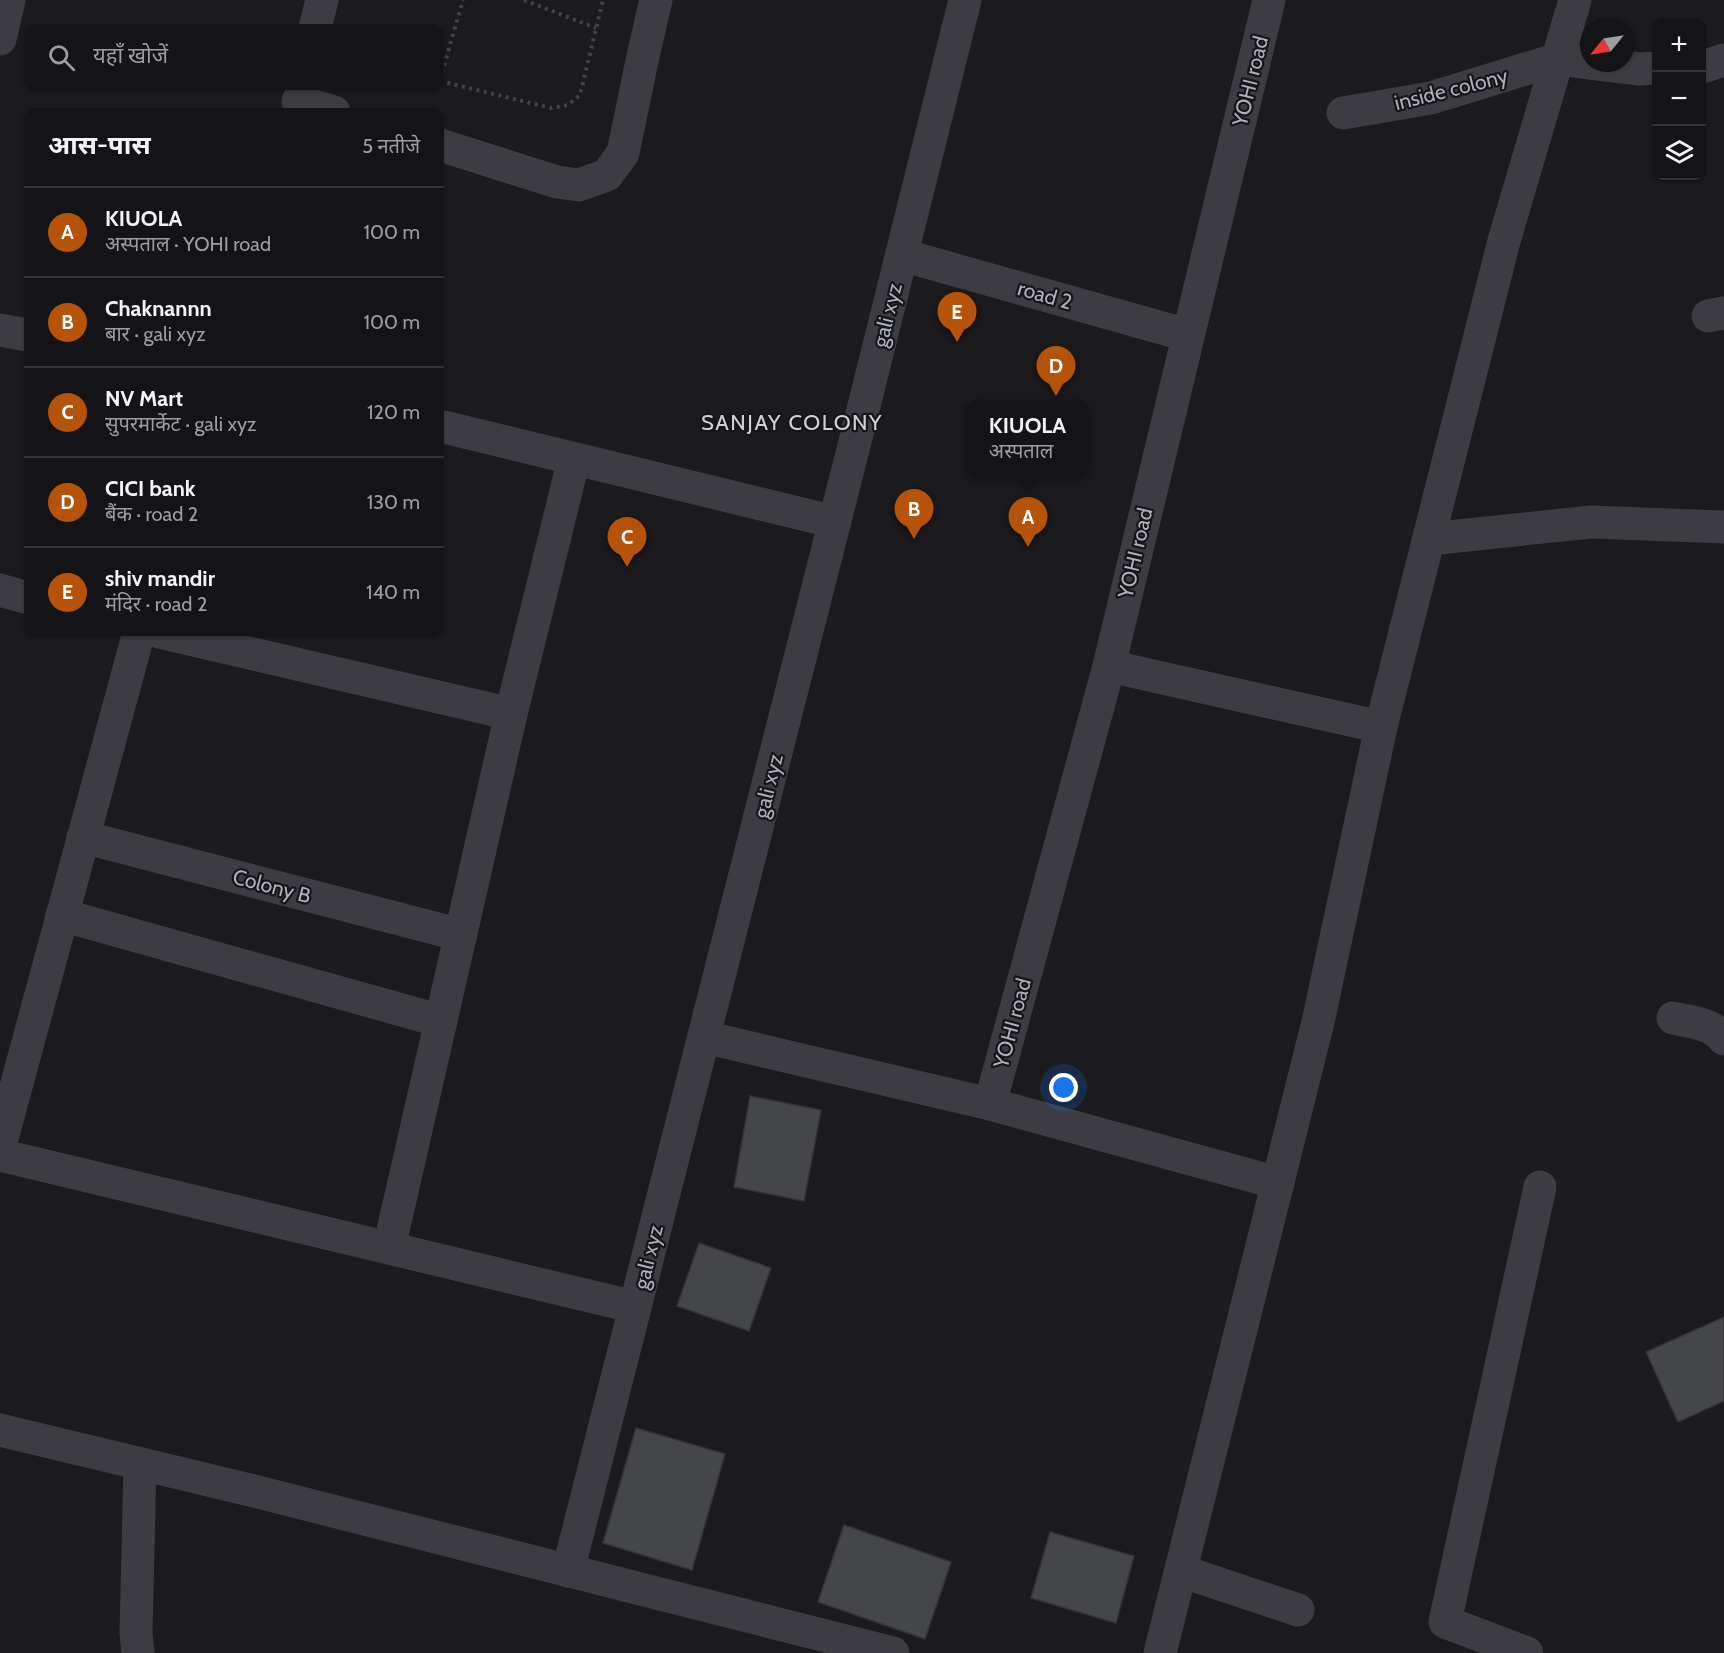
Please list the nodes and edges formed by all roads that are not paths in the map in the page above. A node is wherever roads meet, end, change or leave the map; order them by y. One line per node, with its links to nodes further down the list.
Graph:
1 (9, 0): 8 (street)
2 (322, 0): 7 (street)
3 (656, 0): 16 (street)
4 (966, 0): 17 (street, gali xyz)
5 (1269, 0): 20 (street, YOHI road)
6 (1575, 0): 10 (street)
7 (316, 24)
8 (0, 39)
9 (1724, 60): 11 (street)
10 (1579, 62): 12 (street); 15 (street, inside colony); 25 (street)
11 (1706, 65)
12 (1652, 68)
13 (298, 100): 14 (street)
14 (322, 108)
15 (1343, 113)
16 (444, 146)
17 (902, 255): 20 (street, road 2); 23 (street, gali xyz)
18 (0, 330): 19 (street)
19 (24, 334)
20 (1187, 335): 30 (street, YOHI road)
21 (444, 427): 22 (street)
22 (574, 459): 23 (street); 31 (street)
23 (834, 522): 38 (street, gali xyz)
24 (1724, 527): 25 (street)
25 (1429, 539): 32 (street)
26 (0, 590): 27 (street)
27 (24, 597)
28 (138, 636): 33 (street)
29 (176, 636): 31 (street)
30 (1109, 666): 32 (street); 40 (street, YOHI road)
31 (512, 714): 35 (street)
32 (1381, 727): 43 (street)
33 (84, 837): 34 (street); 35 (street, Colony B)
34 (62, 915): 37 (street); 41 (street)
35 (461, 935): 37 (street)
36 (1673, 1018): 39 (street)
37 (441, 1021): 45 (street)
38 (704, 1037): 40 (street); 46 (street, gali xyz)
39 (1724, 1039)
40 (990, 1104): 43 (street)
41 (0, 1146)
42 (0, 1155): 45 (street)
43 (1278, 1184): 50 (street)
44 (1540, 1187): 55 (street)
45 (389, 1248): 46 (street)
46 (635, 1307): 49 (street, gali xyz)
47 (0, 1430): 48 (street)
48 (140, 1464): 49 (street); 52 (street)
49 (568, 1571): 53 (street)
50 (1181, 1571): 51 (street); 54 (street)
51 (1298, 1610)
52 (138, 1653)
53 (893, 1653)
54 (1160, 1653)
55 (1527, 1653)

